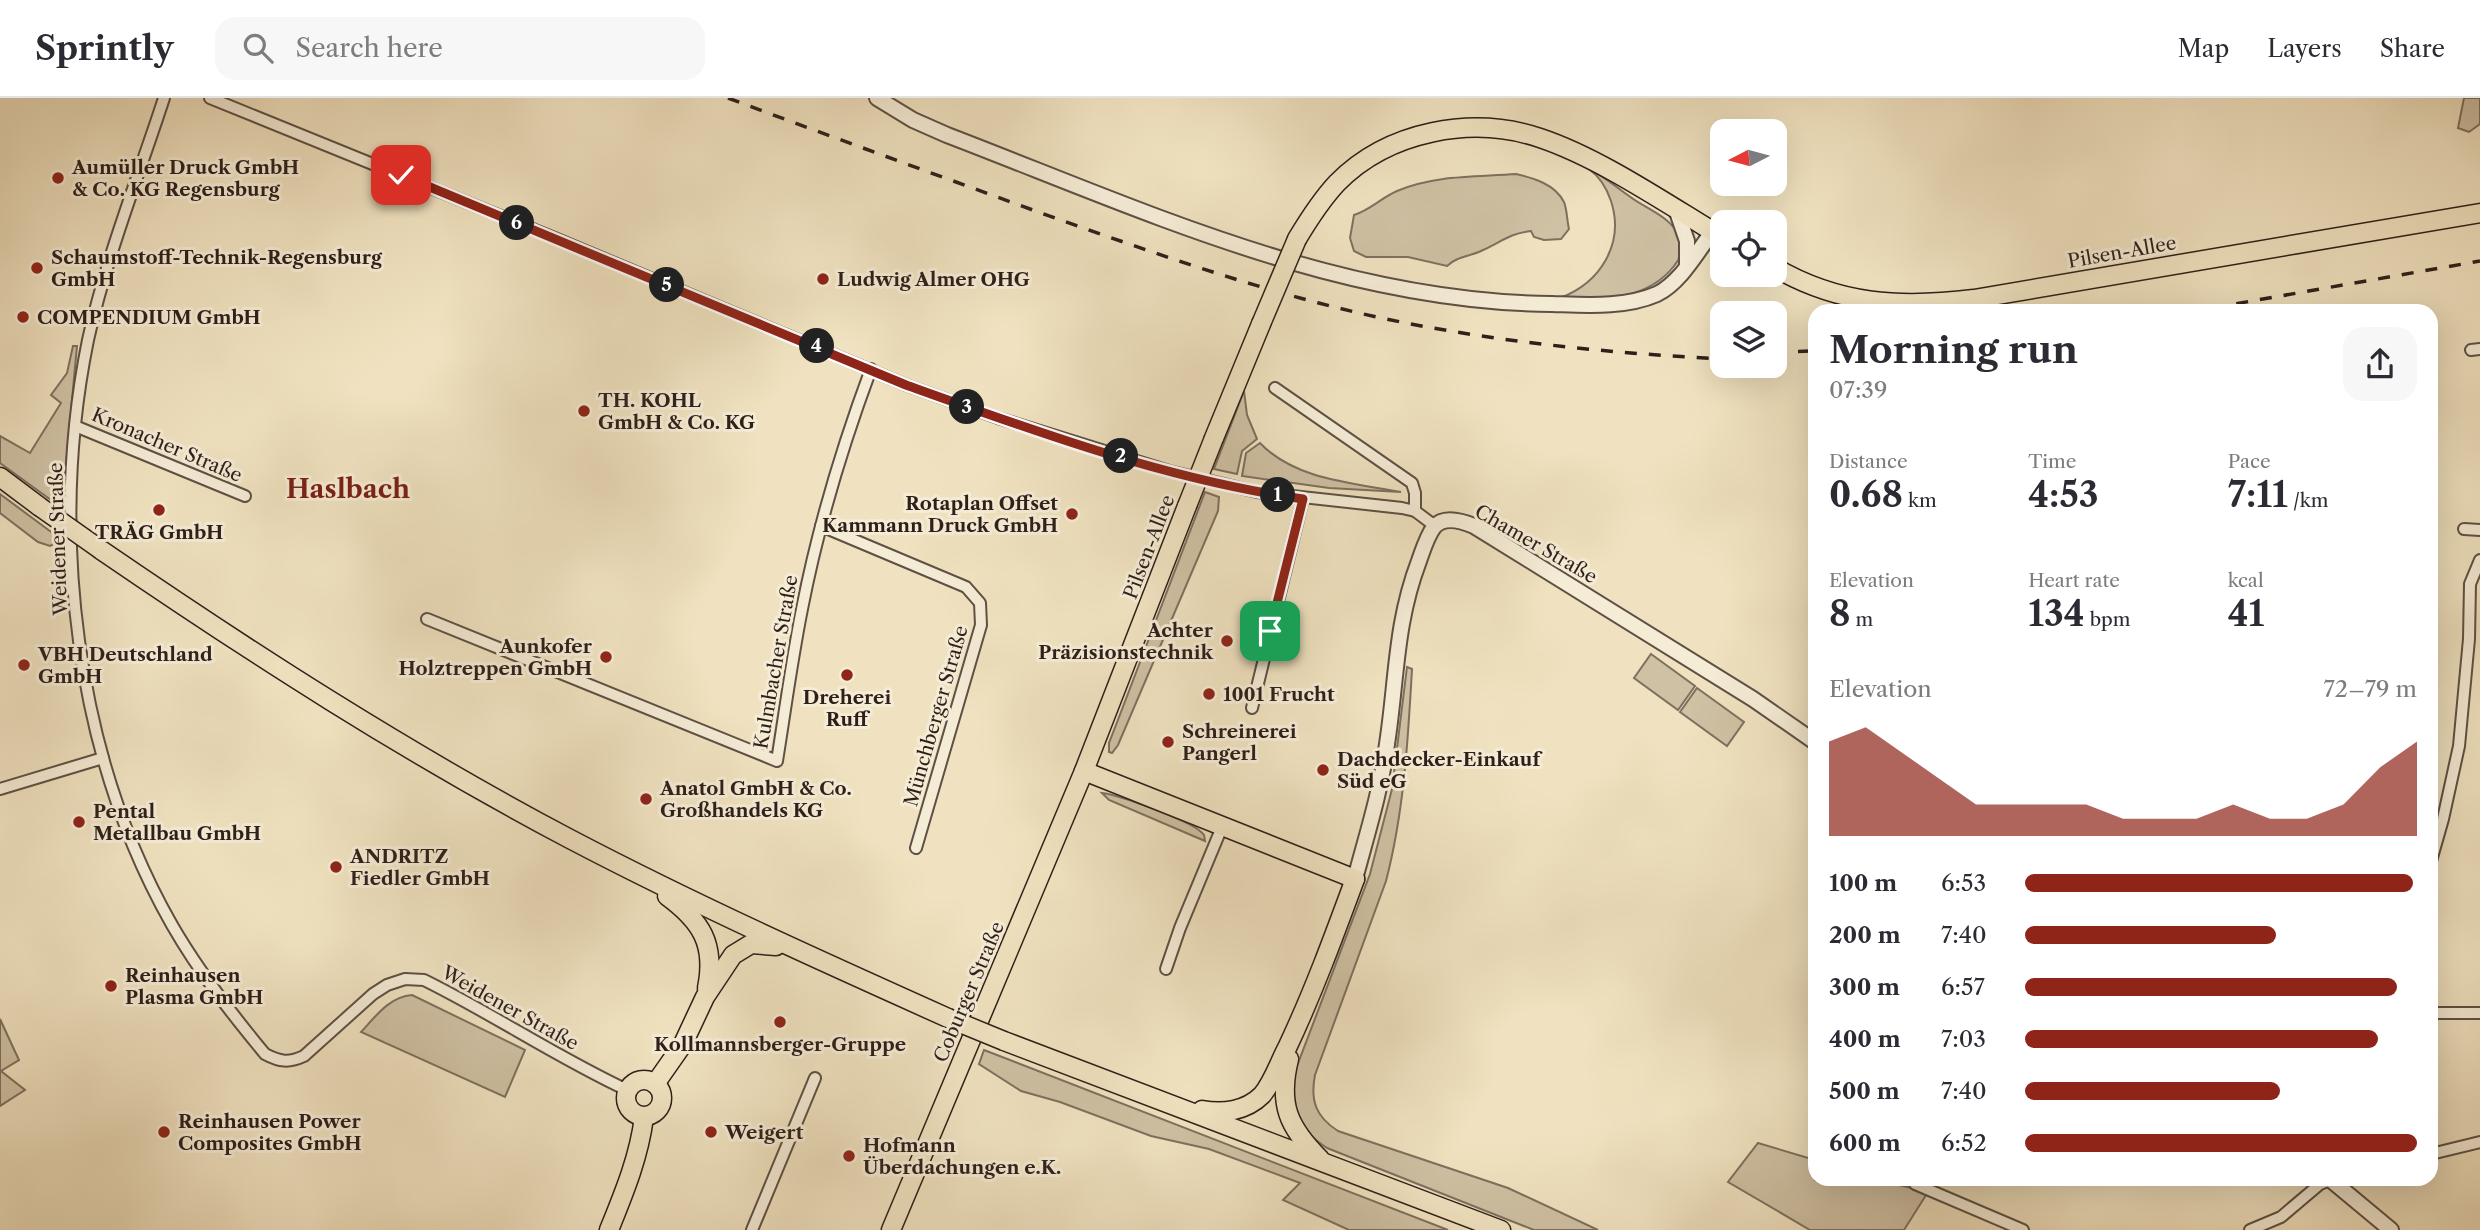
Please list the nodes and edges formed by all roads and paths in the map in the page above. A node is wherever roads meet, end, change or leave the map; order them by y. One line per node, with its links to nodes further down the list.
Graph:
1 (164, 98): 12 (street, Weidener Straße)
2 (210, 98): 10 (street)
3 (877, 98): 8 (street, Pilsen-Allee)
4 (1676, 209): 6 (main road, Pilsen-Allee); 8 (street); 26 (main road, Pilsen-Allee, bridge)
5 (2480, 213): 9 (main road, Pilsen-Allee)
6 (1710, 230)
7 (1710, 241): 8 (street, Pilsen-Allee)
8 (1687, 266)
9 (1787, 273)
10 (871, 369): 15 (street); 17 (street, Kulmbacher Straße)
11 (1275, 388): 16 (street)
12 (75, 426): 14 (street, Kronacher Straße); 25 (street, Weidener Straße)
13 (0, 477): 31 (main road, bridge)
14 (245, 496)
15 (1303, 499): 16 (street); 23 (street)
16 (1415, 511): 18 (street)
17 (821, 526): 22 (street, Kulmbacher Straße); 30 (street, Münchberger Straße)
18 (1435, 526): 24 (street, Chamer Straße); 32 (street)
19 (2464, 529): 20 (street)
20 (2480, 530)
21 (2480, 560): 29 (street)
22 (427, 619)
23 (1252, 708)
24 (1808, 737)
25 (103, 758): 27 (street); 41 (street, Weidener Straße)
26 (1084, 771): 28 (main road); 52 (main road, Coburger Straße)
27 (0, 789)
28 (1222, 827): 32 (main road); 34 (street)
29 (2438, 836)
30 (916, 848)
31 (627, 868): 33 (main road); 35 (main road)
32 (1354, 879): 38 (main road)
33 (790, 948): 35 (main road); 42 (main road, bridge)
34 (1166, 969)
35 (705, 997): 40 (main road)
36 (2438, 1013): 37 (street)
37 (2480, 1013)
38 (1296, 1029): 42 (main road); 46 (main road)
39 (815, 1078): 51 (street)
40 (655, 1084): 41 (main road); 43 (main road)
41 (627, 1090): 43 (main road)
42 (1171, 1105): 46 (main road)
43 (644, 1117): 50 (main road)
44 (2480, 1142): 45 (street)
45 (2438, 1152)
46 (1324, 1163): 53 (main road)
47 (1920, 1186): 54 (street)
48 (2318, 1186): 55 (street)
49 (2337, 1186): 56 (street)
50 (608, 1230)
51 (752, 1230)
52 (891, 1230)
53 (1502, 1230)
54 (2023, 1230)
55 (2250, 1230)
56 (2390, 1230)

